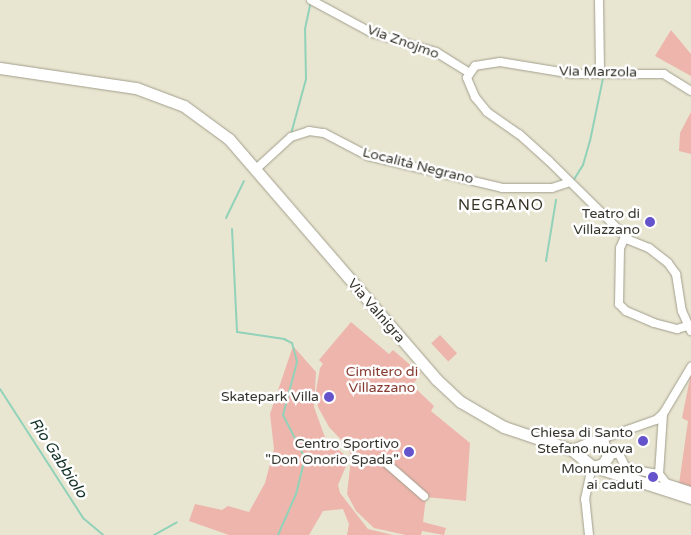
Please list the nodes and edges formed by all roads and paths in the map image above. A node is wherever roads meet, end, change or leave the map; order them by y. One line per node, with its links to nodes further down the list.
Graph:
1 (311, 0): 4 (street, Via Znojmo)
2 (598, 0): 5 (street)
3 (0, 68): 7 (main road, Via Valnigra)
4 (470, 70): 5 (street, Via Marzola); 8 (street)
5 (600, 74): 6 (street, Via Marzola)
6 (691, 91)
7 (255, 170): 8 (street, Località Negrano); 15 (main road, Via Valnigra)
8 (567, 183): 9 (street)
9 (625, 238): 10 (street); 10 (street)
10 (689, 329)
11 (691, 367): 12 (street)
12 (663, 414): 13 (street); 20 (street)
13 (616, 434): 14 (street); 16 (street)
14 (592, 442): 15 (main road); 16 (main road); 18 (main road)
15 (572, 450): 18 (main road, Via Valnigra)
16 (608, 454): 18 (main road); 19 (main road); 20 (street)
17 (385, 462): 22 (street)
18 (591, 464): 19 (main road); 24 (street)
19 (620, 473): 23 (main road)
20 (659, 474): 21 (street)
21 (691, 491)
22 (424, 496)
23 (691, 498)
24 (589, 535)

